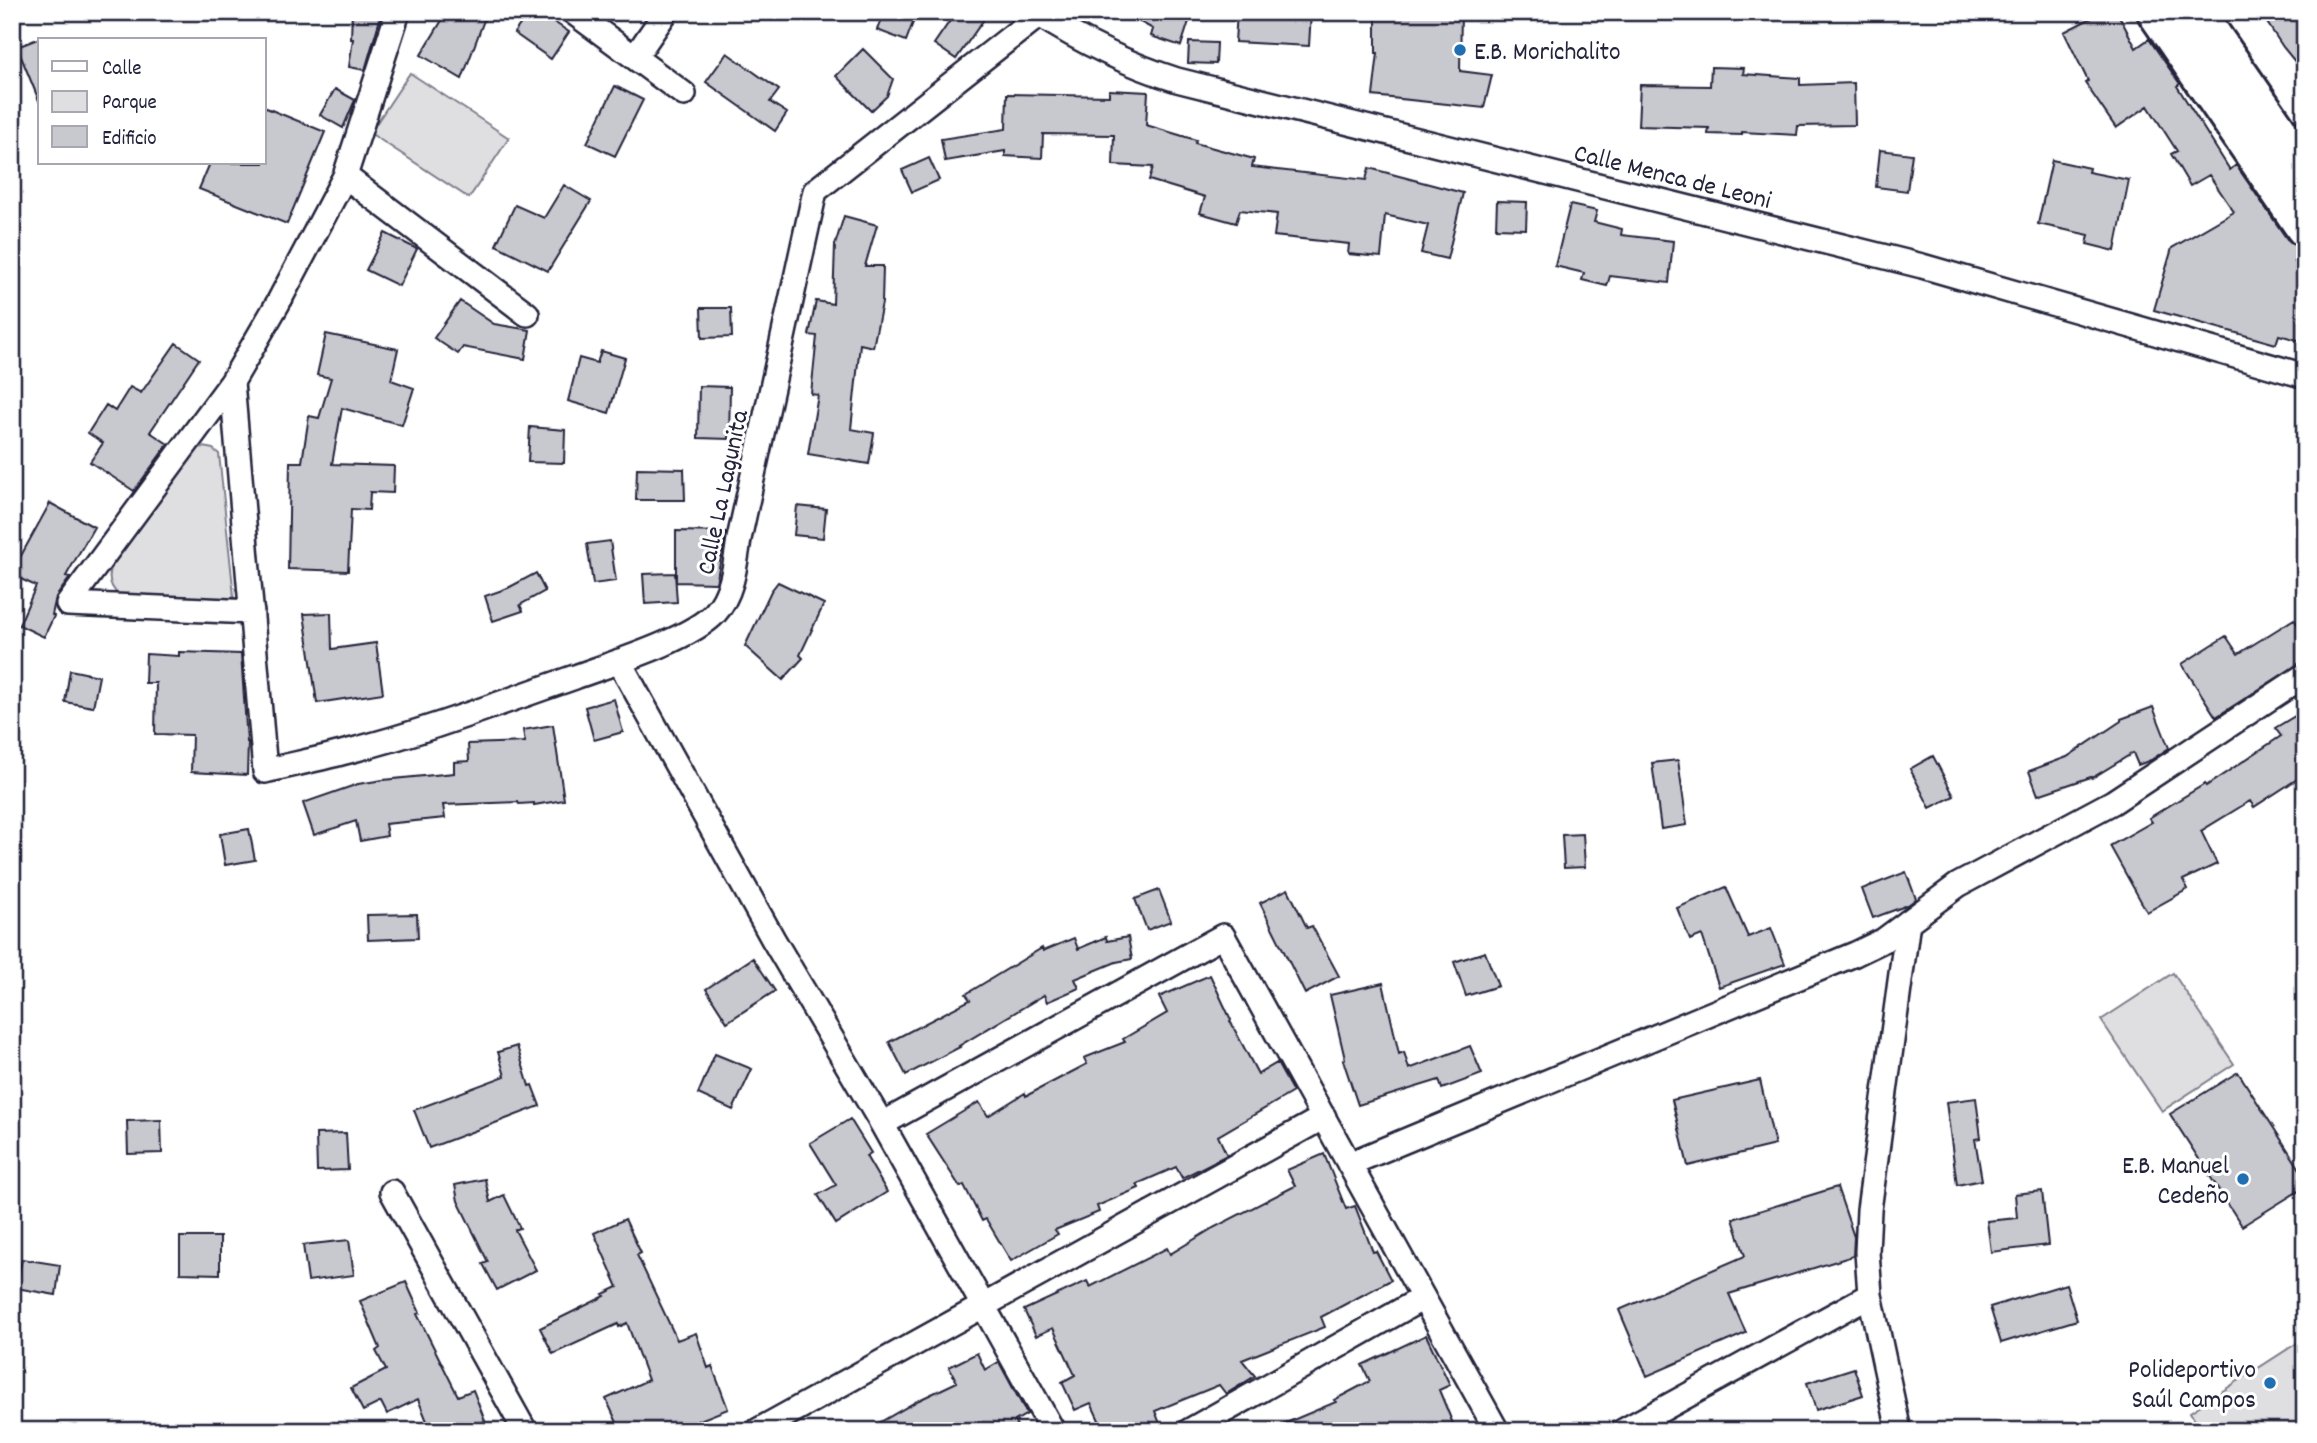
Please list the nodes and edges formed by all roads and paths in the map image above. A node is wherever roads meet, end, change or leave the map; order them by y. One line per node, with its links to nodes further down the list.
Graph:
1 (398, 12): 10 (street)
2 (573, 12): 7 (street)
3 (666, 12): 7 (street)
4 (2157, 12): 11 (highway)
5 (2195, 12): 9 (highway)
6 (1037, 14): 13 (street, Calle Menca de Leoni); 16 (street, Calle La Lagunita)
7 (635, 57): 8 (street)
8 (684, 93)
9 (2305, 171)
10 (345, 176): 12 (street); 14 (street)
11 (2305, 227)
12 (527, 314)
13 (2305, 376)
14 (232, 382): 15 (street); 15 (street)
15 (251, 612): 16 (street, Calle La Lagunita)
16 (619, 662): 20 (street)
17 (2305, 675): 18 (street)
18 (1908, 922): 21 (street); 23 (street)
19 (1324, 1117): 20 (street); 21 (street); 25 (street)
20 (882, 1124): 25 (street)
21 (1349, 1164): 24 (street)
22 (392, 1192): 27 (street)
23 (1870, 1295): 31 (street); 32 (street)
24 (1423, 1298): 29 (street); 30 (street)
25 (983, 1305): 26 (street); 28 (street)
26 (761, 1430)
27 (525, 1431)
28 (1053, 1431)
29 (1189, 1431)
30 (1497, 1431)
31 (1623, 1431)
32 (1899, 1431)

